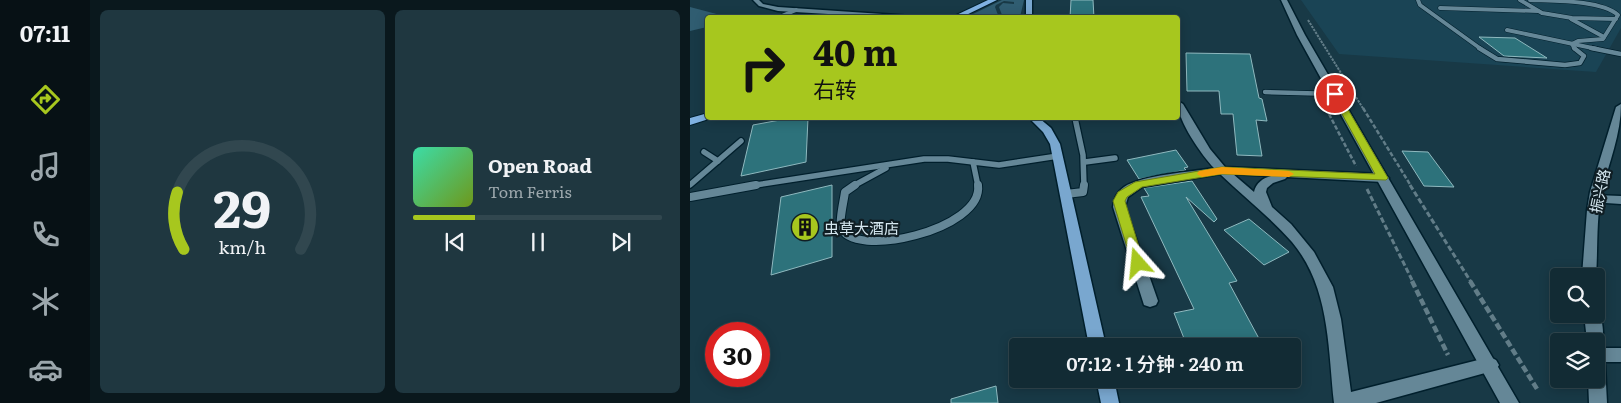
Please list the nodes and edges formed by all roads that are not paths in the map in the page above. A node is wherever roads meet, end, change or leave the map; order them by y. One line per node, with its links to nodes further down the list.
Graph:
1 (756, 0): 9 (street)
2 (994, 0): 13 (highway)
3 (1029, 0): 14 (main road)
4 (1284, 0): 22 (street)
5 (1418, 0): 19 (lane)
6 (1520, 0): 10 (lane)
7 (1530, 0): 16 (lane)
8 (1440, 8): 10 (lane)
9 (796, 10): 11 (lane); 12 (street)
10 (1539, 11): 15 (lane)
11 (784, 15)
12 (885, 15)
13 (960, 15)
14 (1029, 15)
15 (1569, 18): 16 (lane); 18 (lane)
16 (1616, 19): 18 (lane)
17 (1507, 30): 19 (lane)
18 (1604, 37): 19 (lane)
19 (1572, 44): 20 (lane)
20 (1621, 54)
21 (1264, 92): 22 (lane)
22 (1335, 94): 39 (street)
23 (1180, 107): 37 (street)
24 (1621, 108): 43 (street, 振兴路)
25 (705, 117): 27 (highway)
26 (1075, 120): 35 (lane)
27 (690, 122)
28 (1046, 124): 31 (main road)
29 (741, 141): 33 (lane)
30 (704, 152): 33 (lane)
31 (1058, 156): 34 (lane); 41 (main road)
32 (1115, 158): 35 (lane)
33 (718, 161): 40 (lane)
34 (972, 162): 36 (lane); 36 (lane)
35 (1085, 162): 41 (lane)
36 (898, 163): 42 (lane)
37 (1222, 170): 38 (street); 45 (street); 47 (street)
38 (1295, 174): 39 (street); 45 (street)
39 (1382, 178): 51 (street)
40 (690, 185)
41 (1066, 194): 48 (main road)
42 (690, 197)
43 (1595, 200): 44 (street); 46 (street, 振兴路)
44 (1621, 200)
45 (1269, 211): 55 (street)
46 (1590, 268)
47 (1150, 301)
48 (1096, 338)
49 (1605, 355): 50 (street)
50 (1621, 355)
51 (1490, 366): 55 (street); 56 (street)
52 (1107, 388): 54 (main road)
53 (1597, 388): 57 (street)
54 (1110, 403)
55 (1343, 403)
56 (1510, 403)
57 (1598, 403)

